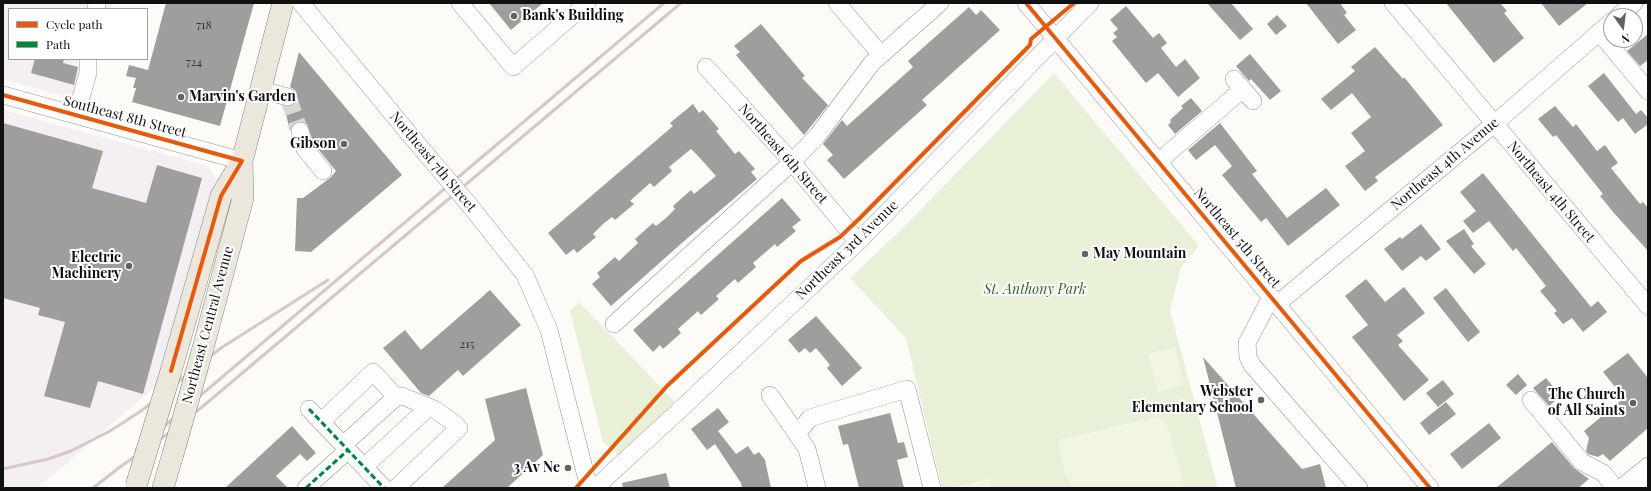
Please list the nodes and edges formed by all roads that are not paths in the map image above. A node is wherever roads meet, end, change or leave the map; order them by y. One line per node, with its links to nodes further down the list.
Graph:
1 (283, 3): 16 (main road, Northeast Central Avenue)
2 (301, 3): 47 (street, Northeast 7th Street, bridge)
3 (460, 3): 4 (street)
4 (587, 3)
5 (837, 3): 13 (street)
6 (940, 3): 13 (street)
7 (1026, 3): 11 (street, Northeast 5th Street)
8 (1090, 3): 11 (street, Northeast 3rd Avenue)
9 (1393, 3): 22 (street, Northeast 4th Street)
10 (1603, 29): 22 (street, Northeast 4th Avenue)
11 (1054, 38): 26 (street, Northeast 5th Street); 28 (street, Northeast 3rd Avenue)
12 (1619, 48): 18 (street)
13 (881, 55): 25 (street)
14 (88, 60): 21 (street)
15 (706, 67): 25 (street, Northeast 6th Street)
16 (261, 90): 20 (street); 24 (main road, Northeast Central Avenue)
17 (1243, 90): 26 (street)
18 (1648, 91)
19 (3, 95): 21 (street, Southeast 8th Street)
20 (288, 97)
21 (76, 115): 24 (street, Southeast 8th Street)
22 (1494, 124): 29 (street, Northeast 4th Avenue); 30 (street, Northeast 4th Street)
23 (300, 131): 27 (street)
24 (242, 161): 42 (main road, Northeast Central Avenue, bridge); 43 (main road, Northeast Central Avenue, bridge)
25 (792, 162): 28 (street, Northeast 6th Street); 31 (street)
26 (1158, 162): 29 (street, Northeast 5th Street)
27 (323, 170)
28 (858, 242): 48 (street, Northeast 3rd Avenue)
29 (1274, 300): 51 (street); 52 (street, Northeast 5th Street)
30 (1648, 306)
31 (614, 324)
32 (770, 395): 38 (street)
33 (396, 397): 35 (street); 37 (street); 39 (street)
34 (1531, 400): 53 (street)
35 (429, 406): 40 (street); 46 (street)
36 (308, 409): 37 (street)
37 (321, 422): 39 (street)
38 (797, 434): 49 (street); 50 (street)
39 (346, 448): 40 (street); 44 (street)
40 (364, 467): 45 (street)
41 (1644, 476): 54 (street)
42 (136, 487)
43 (163, 488)
44 (306, 488)
45 (384, 488)
46 (396, 488)
47 (589, 488)
48 (595, 488)
49 (817, 488)
50 (932, 488)
51 (1359, 488)
52 (1430, 488)
53 (1615, 488)
54 (1621, 488)

